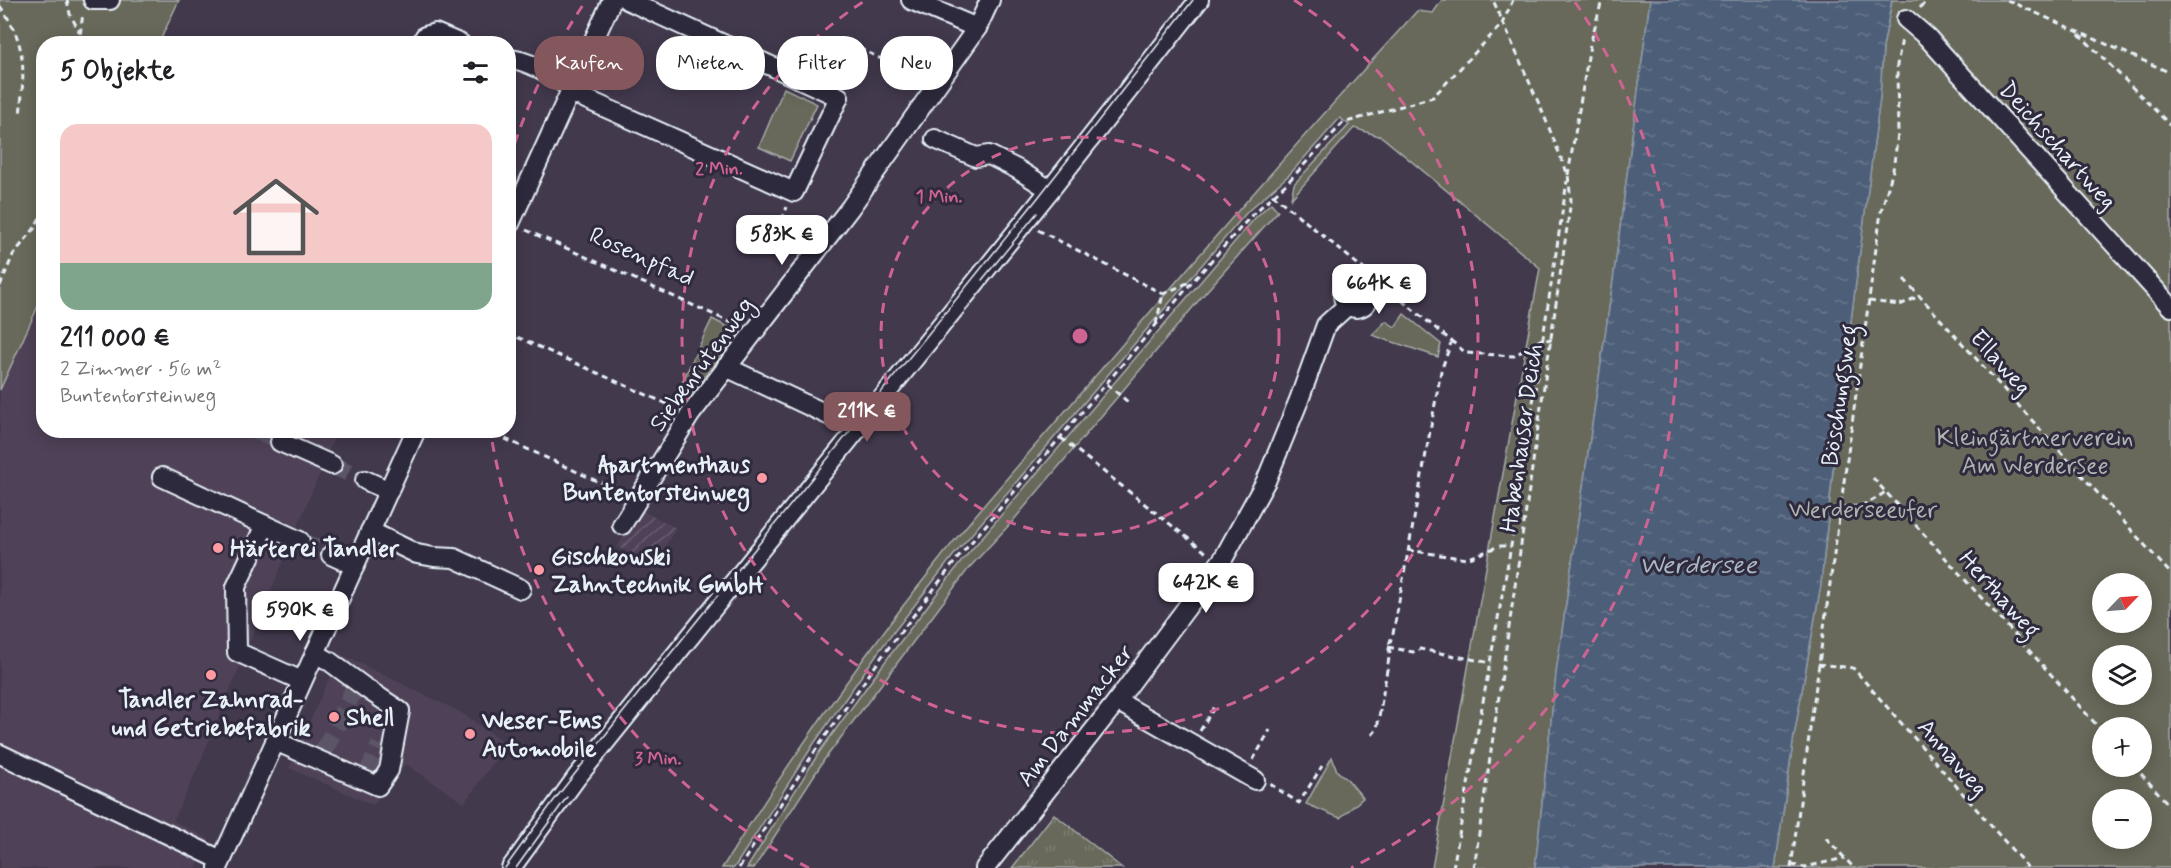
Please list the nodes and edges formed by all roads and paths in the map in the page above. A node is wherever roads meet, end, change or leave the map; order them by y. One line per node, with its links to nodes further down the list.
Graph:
1 (67, 0): 19 (path)
2 (110, 0): 14 (street)
3 (612, 0): 22 (street)
4 (627, 0): 30 (street)
5 (911, 0): 17 (street)
6 (990, 0): 17 (street, Siebenrutenweg)
7 (1199, 0): 35 (street)
8 (1493, 0): 16 (path, Habenhauser Deich)
9 (1513, 0): 16 (path)
10 (1602, 0): 34 (path)
11 (1928, 0): 15 (path)
12 (2007, 0): 18 (path)
13 (0, 6): 31 (path)
14 (88, 6): 19 (path)
15 (1912, 14): 47 (path, Böschungsweg); 48 (street, Deichschartweg)
16 (1502, 24): 34 (path, Habenhauser Deich); 36 (path)
17 (977, 28): 25 (street, Siebenrutenweg)
18 (2076, 30): 27 (path); 32 (path)
19 (81, 35)
20 (425, 36): 21 (street)
21 (442, 36)
22 (596, 36)
23 (880, 58): 30 (path)
24 (516, 59): 26 (street)
25 (953, 61)
26 (534, 68)
27 (2171, 73)
28 (571, 90): 30 (street); 37 (street)
29 (933, 90): 50 (street, Siebenrutenweg)
30 (840, 97)
31 (20, 116)
32 (2171, 126)
33 (935, 139): 35 (street)
34 (1568, 175): 52 (path); 53 (path, Habenhauser Deich)
35 (1050, 190): 38 (street)
36 (1272, 194): 42 (path); 43 (path)
37 (516, 213)
38 (1023, 223): 45 (path); 59 (street)
39 (36, 225): 44 (path)
40 (516, 229): 50 (path, Rosenpfad)
41 (1904, 279): 46 (path, Ellaweg)
42 (1194, 280): 45 (path); 49 (path)
43 (1368, 280): 54 (path); 79 (street, Am Dammacker)
44 (0, 286)
45 (1163, 294): 49 (path)
46 (1918, 296): 47 (path); 81 (path, Ellaweg)
47 (1869, 301): 71 (path, Böschungsweg)
48 (2171, 307)
49 (1155, 327): 56 (path)
50 (753, 333): 55 (street, Siebenrutenweg)
51 (516, 337): 58 (path)
52 (1542, 339): 53 (path); 54 (path); 76 (path)
53 (1552, 340): 110 (path, Habenhauser Deich)
54 (1451, 343): 77 (path)
55 (726, 367): 58 (street, Siebenrutenweg); 59 (street)
56 (1107, 384): 57 (path); 62 (path)
57 (1129, 403)
58 (690, 415): 70 (street, Siebenrutenweg)
59 (856, 428): 106 (street)
60 (412, 438): 68 (street)
61 (504, 438): 70 (path)
62 (1061, 438): 79 (path); 107 (path)
63 (280, 442): 64 (street)
64 (332, 465)
65 (162, 477): 72 (street)
66 (1873, 478): 69 (path, Herthaweg)
67 (364, 480): 68 (street)
68 (388, 491): 74 (street)
69 (1885, 492): 71 (path); 91 (path, Herthaweg)
70 (637, 499): 73 (street, Siebenrutenweg)
71 (1840, 506): 86 (path, Böschungsweg)
72 (265, 525): 75 (street); 87 (street)
73 (622, 525)
74 (370, 531): 80 (street); 82 (street)
75 (300, 541)
76 (1511, 546): 77 (path); 85 (path)
77 (1408, 550): 83 (path)
78 (331, 555): 80 (street)
79 (1220, 563): 88 (street, Am Dammacker)
80 (355, 566): 84 (street)
81 (2171, 574)
82 (521, 590)
83 (1388, 647): 85 (path); 93 (path)
84 (315, 653): 87 (street); 90 (street)
85 (1491, 663): 109 (path)
86 (1818, 664): 105 (path, Böschungsweg); 112 (path, Annaweg)
87 (302, 681): 94 (street)
88 (1117, 701): 95 (street); 108 (street, Am Dammacker)
89 (1216, 704): 95 (path)
90 (393, 706): 94 (street); 96 (street)
91 (2092, 720)
92 (1270, 730): 99 (path)
93 (1372, 735)
94 (275, 741): 104 (street)
95 (1192, 744): 99 (street)
96 (380, 745)
97 (0, 754): 104 (street)
98 (1322, 766): 99 (path)
99 (1250, 777)
100 (2144, 777): 101 (path)
101 (2171, 807)
102 (1826, 838): 103 (path)
103 (1845, 858): 105 (path); 111 (path)
104 (220, 864)
105 (1791, 867)
106 (511, 868)
107 (738, 868)
108 (985, 868)
109 (1452, 868)
110 (1473, 868)
111 (1854, 868)
112 (2028, 868)

